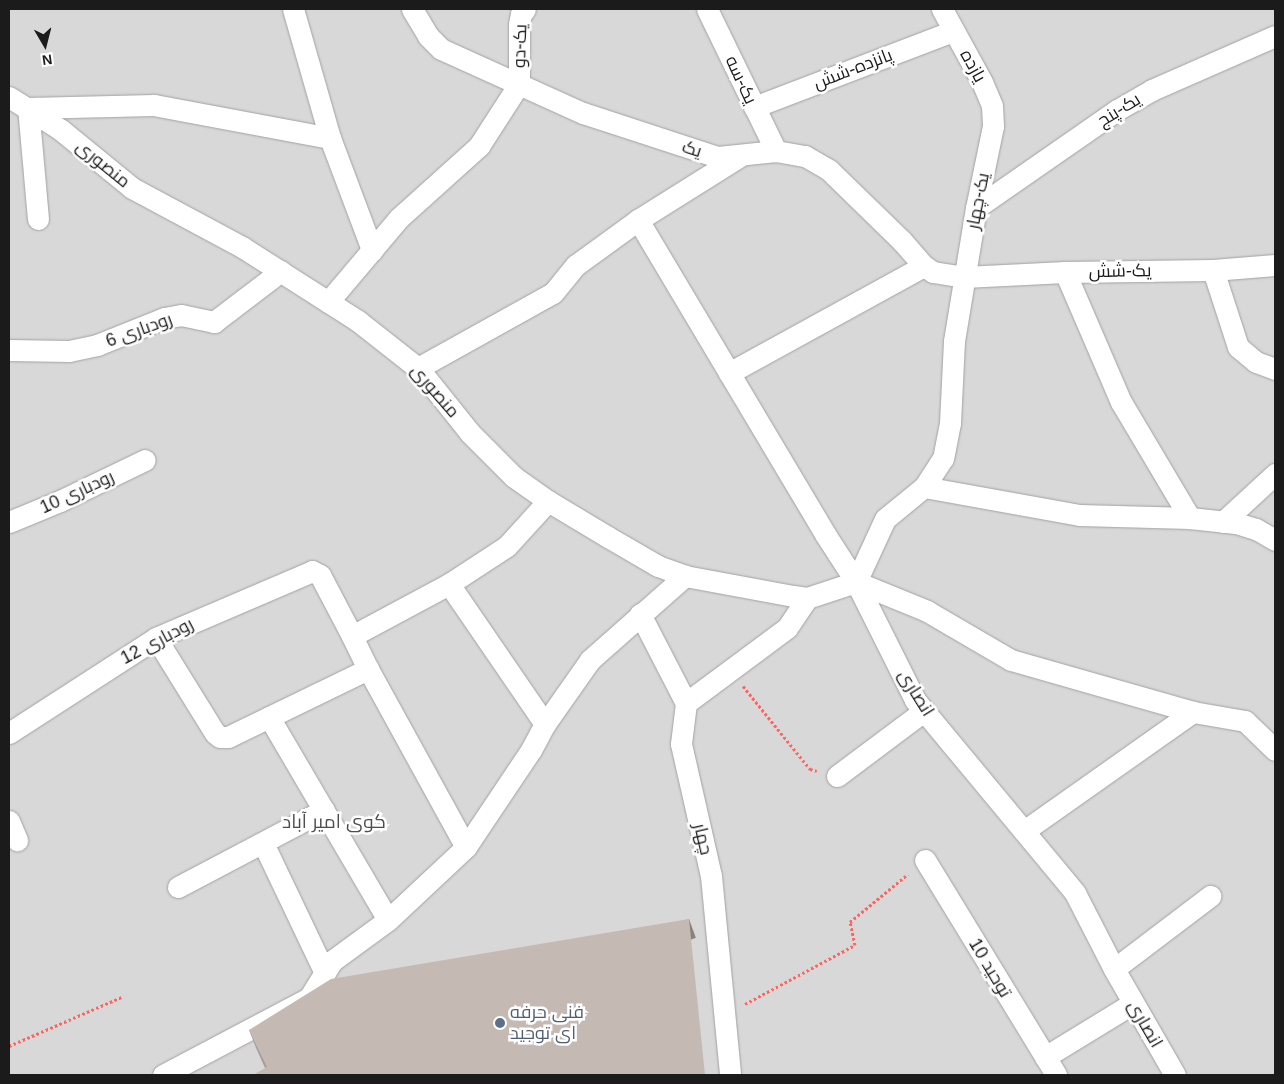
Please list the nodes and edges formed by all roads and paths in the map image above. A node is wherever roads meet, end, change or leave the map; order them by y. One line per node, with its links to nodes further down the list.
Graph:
1 (293, 9): 13 (street)
2 (412, 9): 8 (street, یک)
3 (525, 9): 8 (street, یک-دو)
4 (709, 9): 10 (street, یک-سه)
5 (942, 9): 6 (street, یازده)
6 (953, 31): 10 (street, پانزده-شش); 12 (street, یازده)
7 (1275, 36): 16 (street, یک-پنج)
8 (519, 84): 15 (street, یک); 19 (street)
9 (9, 97): 11 (street, منصوری)
10 (754, 107): 14 (street, یک-سه)
11 (28, 108): 13 (street); 17 (street); 23 (street, منصوری)
12 (993, 126): 16 (street, یک-چهار)
13 (330, 138): 19 (street)
14 (776, 151): 15 (street, یک); 21 (street, یک)
15 (744, 153): 18 (street)
16 (976, 208): 25 (street, یک-چهار)
17 (38, 219)
18 (638, 220): 28 (street); 30 (street, انصاری)
19 (372, 250): 26 (street)
20 (1275, 265): 22 (street, یک-شش)
21 (924, 266): 25 (street); 30 (street)
22 (1212, 270): 24 (street, یک-شش); 29 (street)
23 (281, 271): 26 (street, منصوری); 27 (street, رودباری 6)
24 (1065, 272): 25 (street, یک-شش); 35 (street)
25 (964, 277): 33 (street)
26 (328, 302): 28 (street, منصوری)
27 (9, 350)
28 (418, 368): 34 (street, منصوری)
29 (1275, 369)
30 (729, 373): 40 (street, انصاری)
31 (145, 460): 36 (street, رودباری 10)
32 (1275, 474): 37 (street)
33 (924, 487): 35 (street); 40 (street)
34 (548, 501): 39 (street, منصوری); 41 (street)
35 (1190, 518): 37 (street)
36 (9, 522)
37 (1223, 522): 38 (street)
38 (1275, 540)
39 (685, 576): 42 (street, منصوری); 43 (street)
40 (856, 582): 42 (street, منصوری); 49 (street, انصاری); 50 (street)
41 (449, 584): 44 (street); 52 (street)
42 (807, 598): 47 (street)
43 (640, 614): 48 (street); 52 (street)
44 (352, 636): 45 (street, رودباری 12); 46 (street)
45 (156, 638): 51 (street); 53 (street, رودباری 12)
46 (368, 669): 51 (street); 59 (street)
47 (730, 670): 48 (street); 55 (path)
48 (686, 704): 68 (street, چهار)
49 (924, 711): 55 (street); 57 (street, انصاری)
50 (1193, 712): 54 (street); 57 (street)
51 (269, 717): 56 (street)
52 (545, 724): 59 (street)
53 (9, 733)
54 (1275, 750)
55 (837, 776)
56 (324, 810): 58 (street); 63 (street)
57 (1024, 831): 64 (street, انصاری)
58 (263, 843): 61 (street); 65 (street)
59 (466, 847): 63 (street)
60 (925, 860): 68 (path); 70 (street, توحید 10)
61 (178, 887)
62 (1210, 896): 64 (street)
63 (388, 920): 65 (street)
64 (1114, 969): 67 (street, انصاری)
65 (322, 978): 71 (street)
66 (124, 996): 69 (path)
67 (1133, 1003): 70 (street); 74 (street, انصاری)
68 (725, 1015): 72 (street, چهار)
69 (9, 1046)
70 (1044, 1057): 73 (street, توحید 10)
71 (163, 1075)
72 (730, 1075)
73 (1056, 1075)
74 (1175, 1075)

